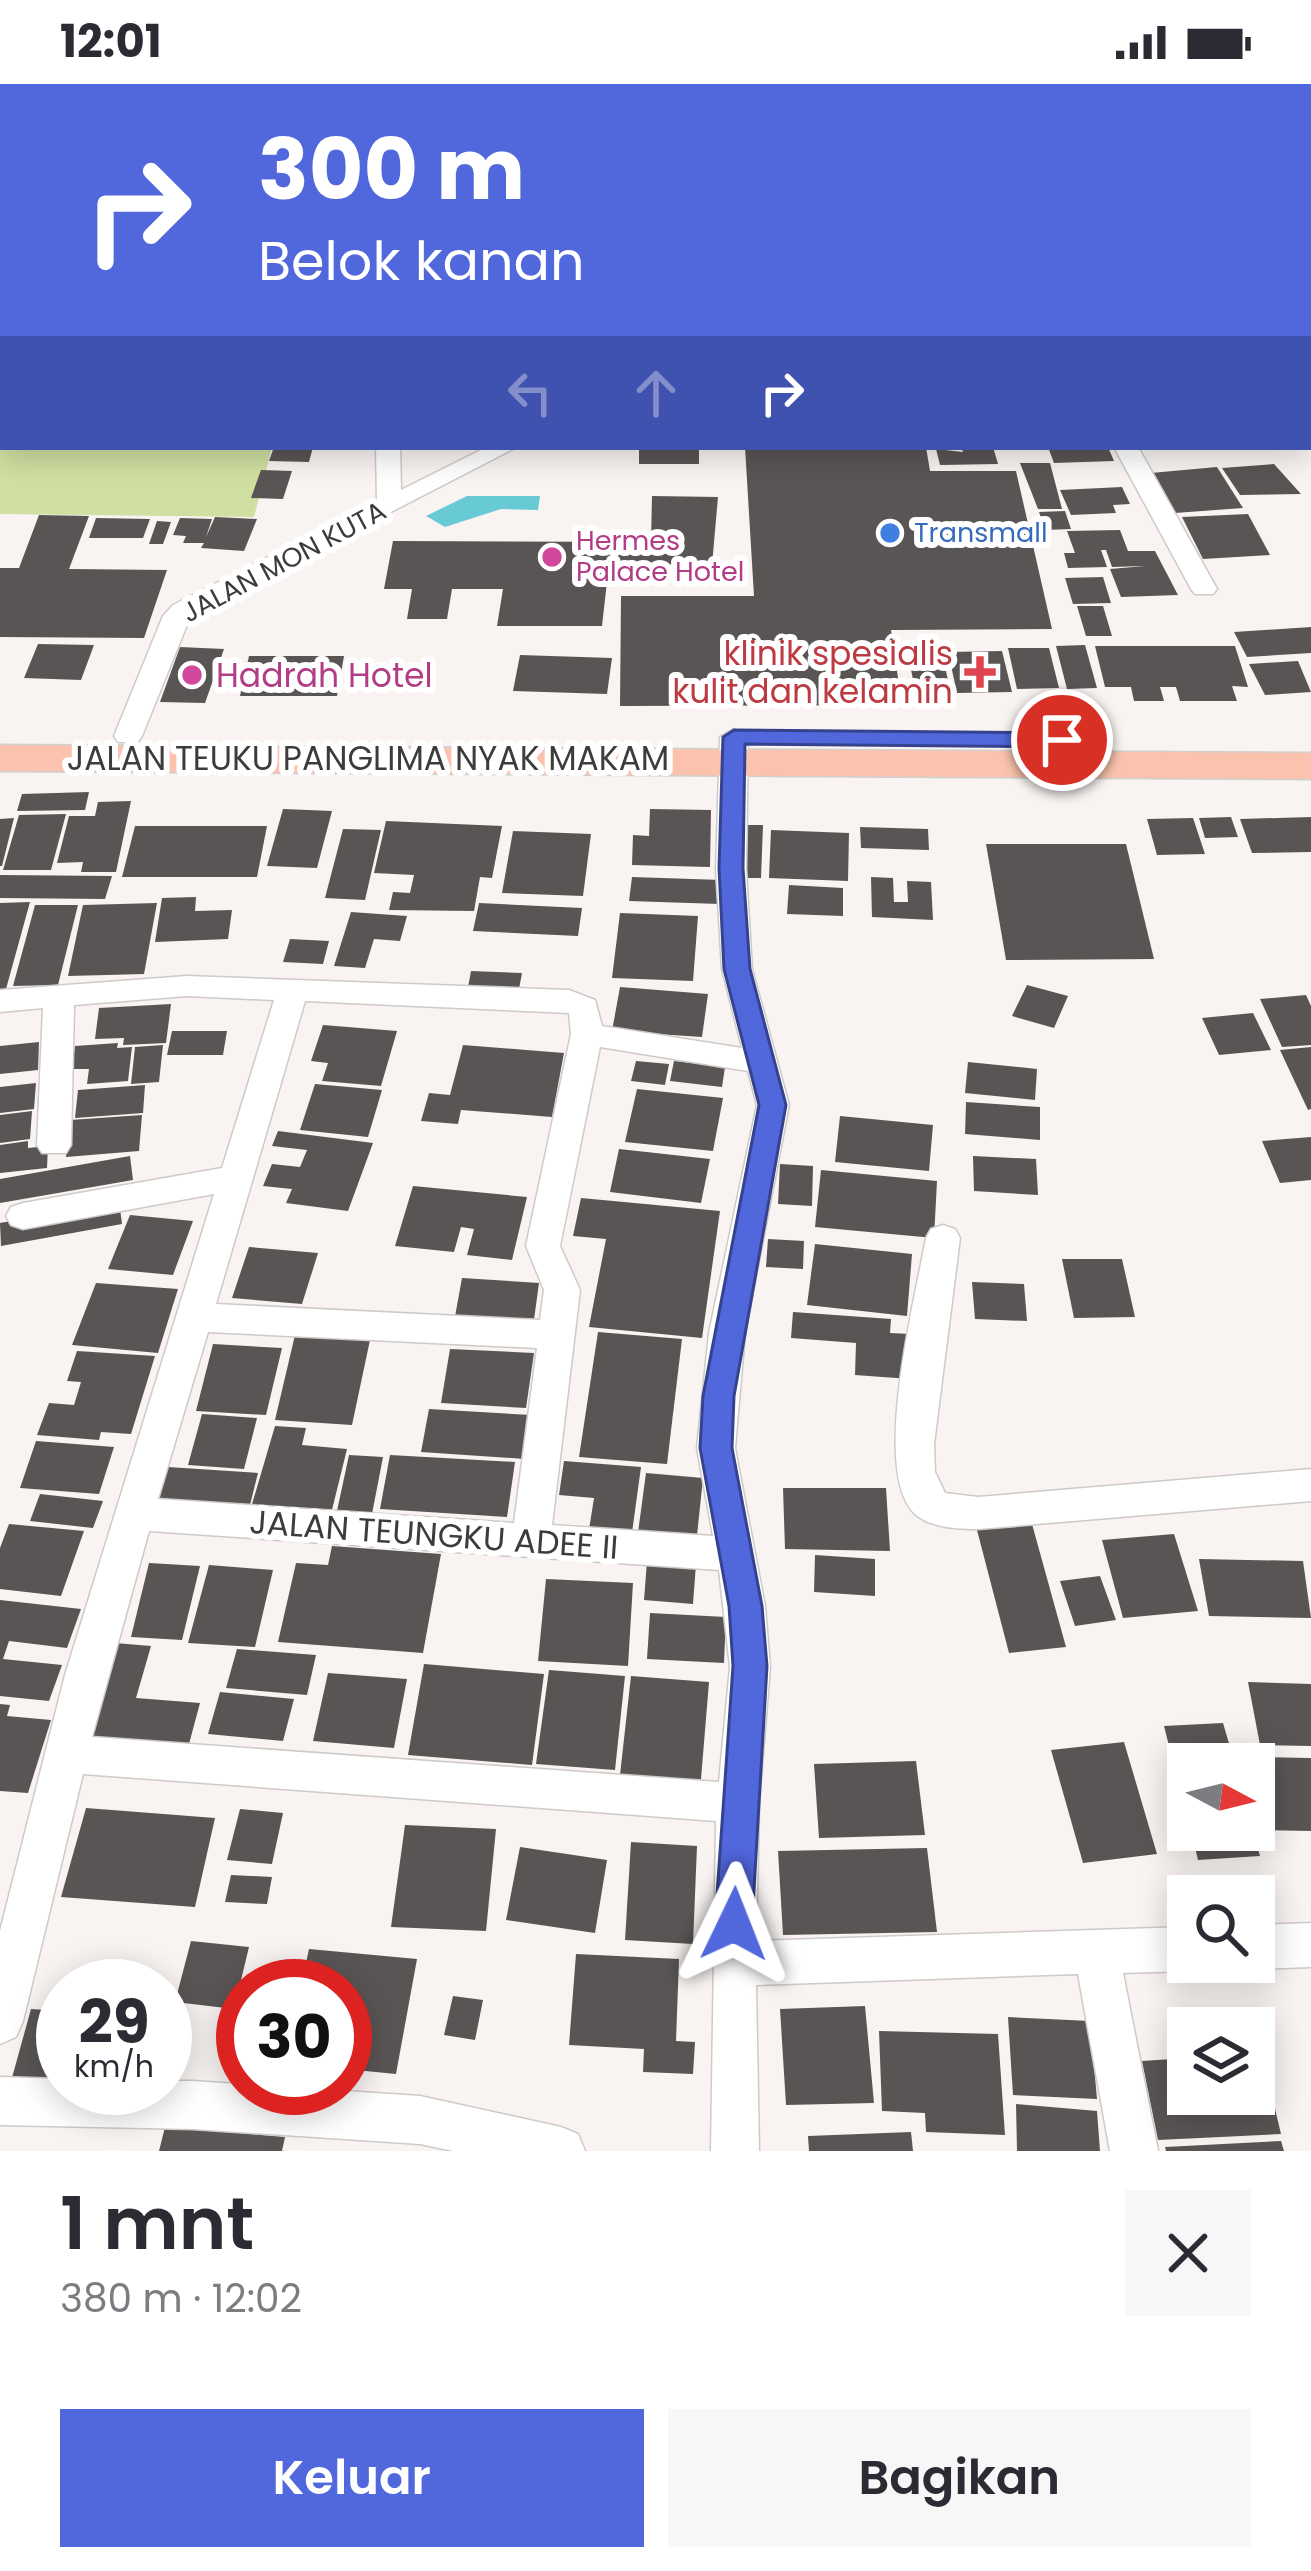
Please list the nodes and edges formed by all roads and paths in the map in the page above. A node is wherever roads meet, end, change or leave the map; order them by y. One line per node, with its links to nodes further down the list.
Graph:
1 (388, 450): 4 (street)
2 (499, 450): 4 (street, JALAN MON KUTA)
3 (1128, 450): 5 (street)
4 (389, 506): 7 (street, JALAN MON KUTA)
5 (1204, 589)
6 (0, 735): 7 (main road, JALAN TEUKU PANGLIMA NYAK MAKAM)
7 (128, 736): 9 (main road, JALAN TEUKU PANGLIMA NYAK MAKAM)
8 (1311, 743): 10 (main road, JALAN TEUKU PANGLIMA NYAK MAKAM)
9 (351, 748): 10 (main road, JALAN TEUKU PANGLIMA NYAK MAKAM); 11 (main road, JALAN TEUKU PANGLIMA NYAK MAKAM)
10 (734, 748): 12 (main road, JALAN TEUKU PANGLIMA NYAK MAKAM); 17 (street)
11 (0, 758)
12 (1311, 766)
13 (292, 990): 14 (street); 16 (street); 19 (street)
14 (59, 993): 15 (street); 18 (street)
15 (0, 1001)
16 (587, 1034): 17 (street); 23 (street)
17 (762, 1063): 27 (street)
18 (54, 1145)
19 (235, 1179): 20 (street); 22 (street)
20 (23, 1216)
21 (943, 1238): 24 (street)
22 (193, 1317): 23 (street); 25 (street)
23 (558, 1335): 26 (street)
24 (1311, 1485)
25 (135, 1514): 26 (street, JALAN TEUNGKU ADEE II); 28 (street)
26 (531, 1542): 27 (street, JALAN TEUNGKU ADEE II)
27 (733, 1554): 29 (street)
28 (66, 1754): 29 (street); 35 (street)
29 (738, 1803): 34 (street)
30 (1311, 1945): 31 (street)
31 (1275, 1946)
32 (1167, 1950): 33 (street)
33 (1096, 1952): 34 (street); 39 (street)
34 (733, 1964): 38 (street)
35 (0, 2021)
36 (0, 2101): 37 (street)
37 (561, 2151)
38 (735, 2151)
39 (1134, 2151)

